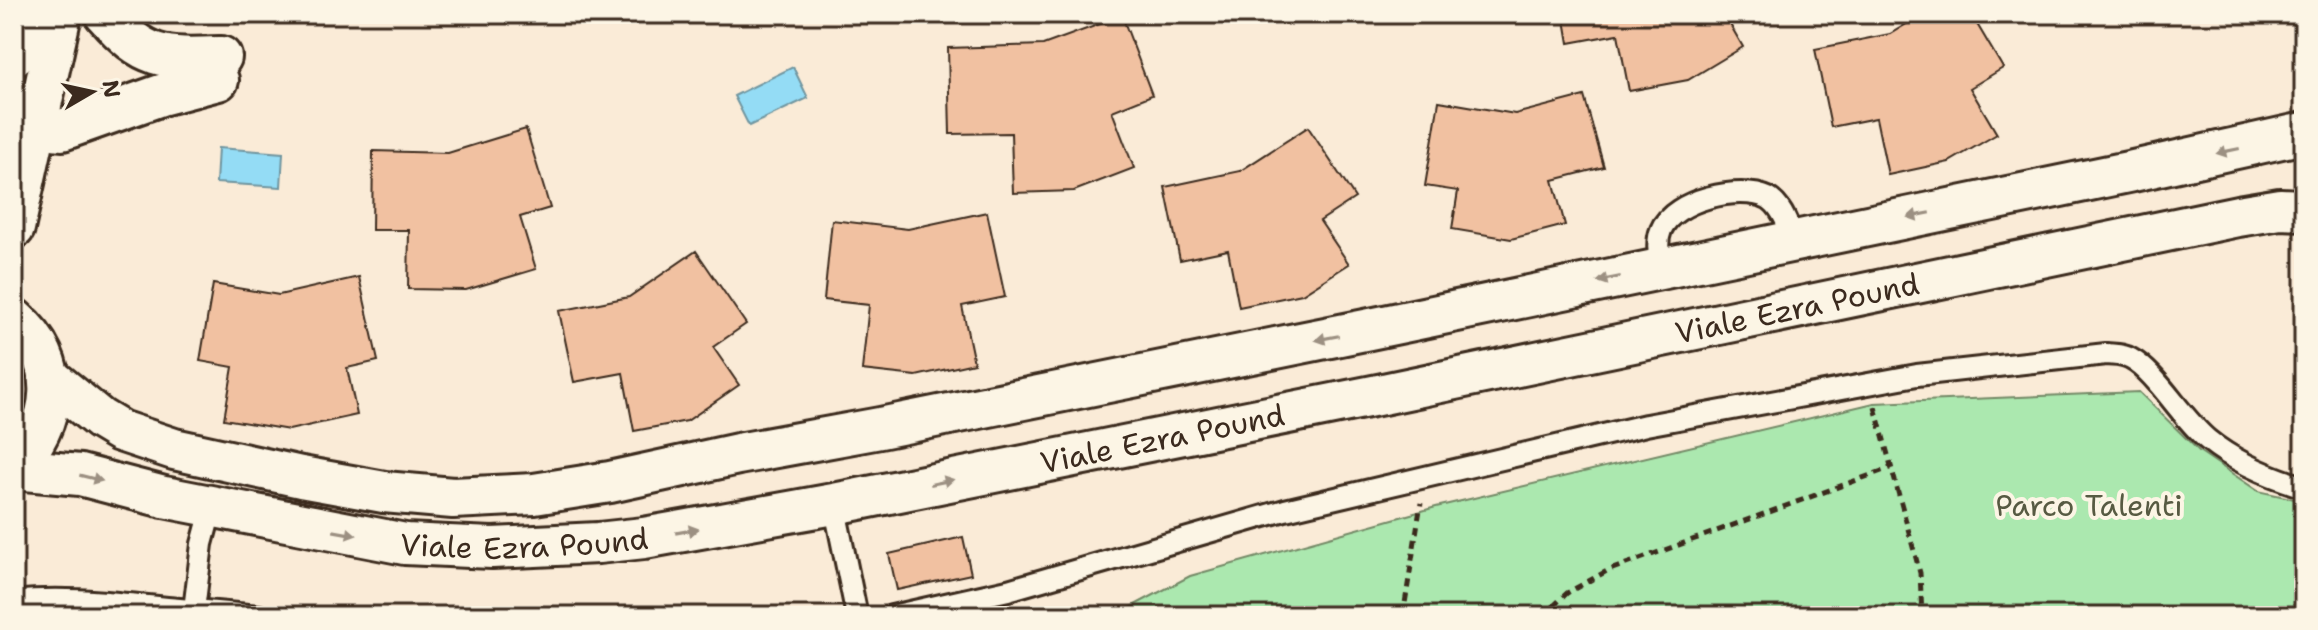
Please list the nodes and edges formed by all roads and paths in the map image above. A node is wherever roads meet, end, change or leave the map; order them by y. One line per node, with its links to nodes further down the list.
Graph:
1 (23, 14): 4 (street)
2 (61, 14): 5 (street)
3 (105, 14): 5 (street)
4 (14, 55)
5 (25, 111): 9 (street)
6 (2304, 133): 7 (street, Viale Ezra Pound, one-way to 7)
7 (1969, 205): 10 (street, Viale Ezra Pound, one-way to 10); 12 (street)
8 (2304, 210): 12 (street, Viale Ezra Pound)
9 (14, 228)
10 (1794, 240): 11 (street, Viale Ezra Pound); 11 (lane)
11 (1661, 268): 14 (street, Viale Ezra Pound, one-way to 14)
12 (1979, 270): 16 (street, Viale Ezra Pound)
13 (18, 316): 15 (street)
14 (1370, 329): 15 (street, Viale Ezra Pound, one-way to 15); 16 (street)
15 (50, 378): 18 (street)
16 (1383, 394): 21 (street, Viale Ezra Pound, one-way to 16)
17 (1889, 402): 19 (path)
18 (14, 468): 23 (street, Viale Ezra Pound, one-way to 23)
19 (1890, 468): 32 (path); 33 (path)
20 (2304, 487): 29 (lane)
21 (834, 504): 23 (street, Viale Ezra Pound, one-way to 21); 28 (lane)
22 (1406, 506): 31 (path)
23 (212, 507): 26 (lane)
24 (14, 602): 26 (lane)
25 (1060, 606): 30 (path)
26 (194, 610): 27 (lane)
27 (259, 616)
28 (857, 616)
29 (892, 616)
30 (1045, 616)
31 (1403, 616)
32 (1543, 616)
33 (1922, 616)

